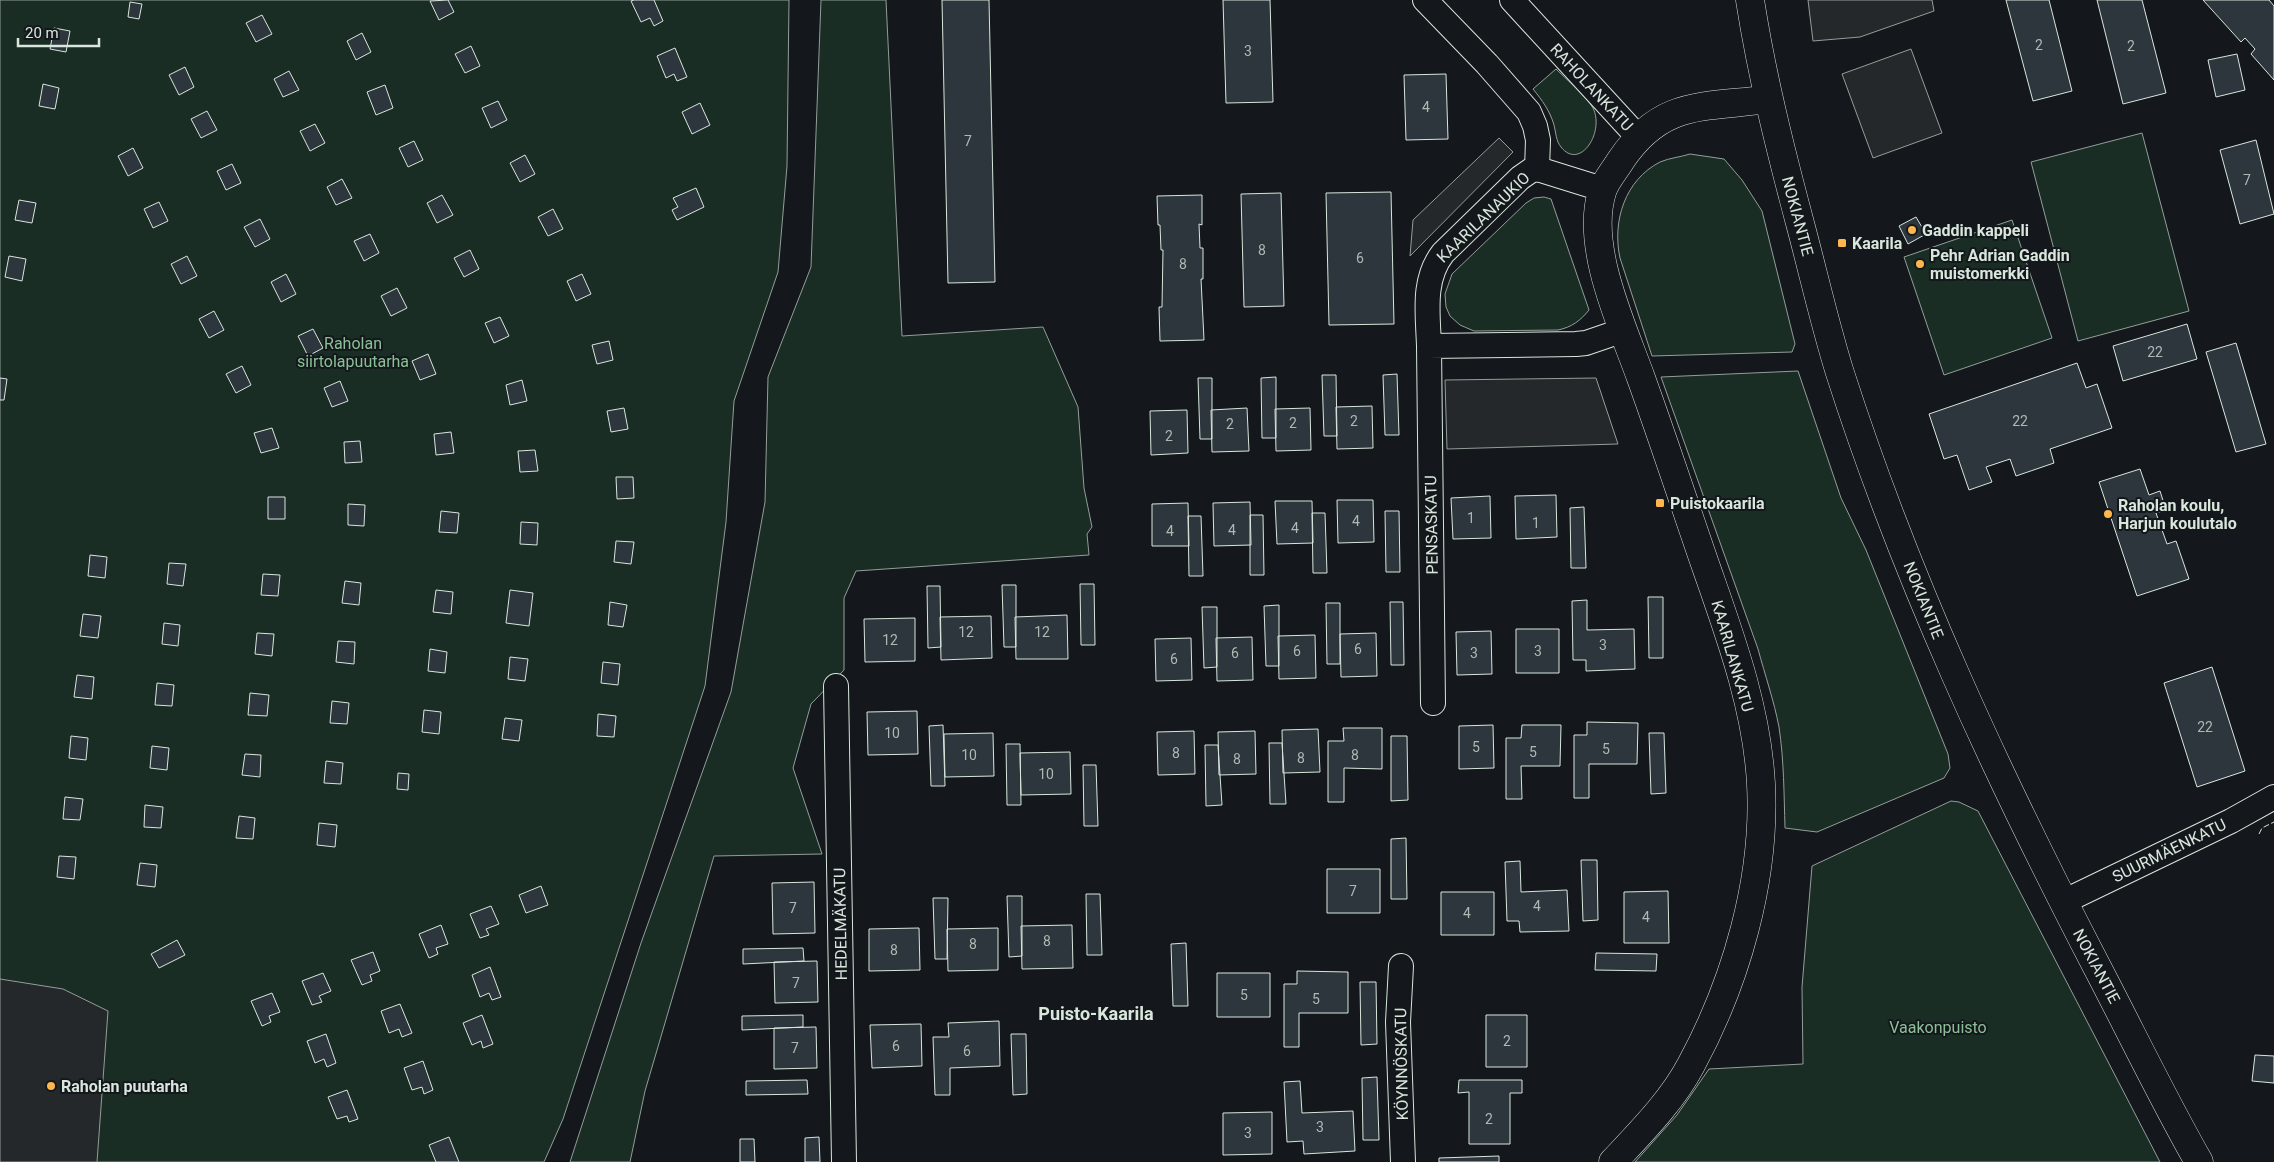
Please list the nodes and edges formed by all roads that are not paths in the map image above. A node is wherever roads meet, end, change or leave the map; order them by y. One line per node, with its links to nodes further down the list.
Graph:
1 (1425, 0): 6 (street)
2 (1512, 0): 5 (street, RAHOLANKATU)
3 (1750, 0): 4 (main road, NOKIANTIE)
4 (1769, 99): 5 (main road, RAHOLANKATU); 13 (main road, NOKIANTIE)
5 (1638, 137): 7 (main road)
6 (1537, 169): 7 (street, KAARILANAUKIO); 9 (street, KAARILANAUKIO)
7 (1602, 189): 8 (main road, KAARILANKATU)
8 (1624, 330): 9 (street); 17 (main road, KAARILANKATU)
9 (1429, 346): 11 (street, PENSASKATU)
10 (836, 686): 15 (street, HEDELMÄKATU)
11 (1433, 703)
12 (2274, 797): 13 (street, SUURMÄENKATU)
13 (2063, 902): 18 (main road, NOKIANTIE)
14 (1401, 966): 16 (street, KÖYNNÖSKATU)
15 (844, 1162)
16 (1403, 1162)
17 (1613, 1162)
18 (2200, 1162)

